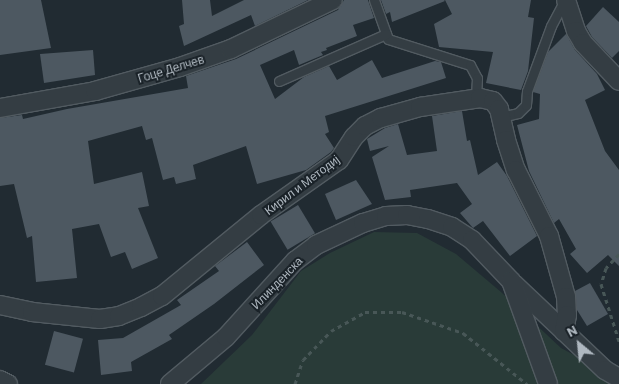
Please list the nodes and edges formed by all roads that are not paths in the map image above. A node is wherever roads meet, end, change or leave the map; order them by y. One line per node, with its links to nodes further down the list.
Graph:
1 (333, 0): 8 (street, Гоце Делчев)
2 (374, 0): 4 (lane)
3 (565, 0): 6 (street); 9 (lane)
4 (386, 34): 5 (lane); 7 (lane)
5 (279, 80)
6 (619, 81)
7 (476, 99): 9 (street); 11 (street, Кирил и Методиј)
8 (0, 108)
9 (501, 117): 12 (street)
10 (511, 282): 12 (street); 16 (street, Илинденска); 17 (street, Илинденска)
11 (0, 305)
12 (564, 332): 13 (street)
13 (619, 378)
14 (0, 380): 15 (street)
15 (8, 384)
16 (170, 384)
17 (548, 384)

